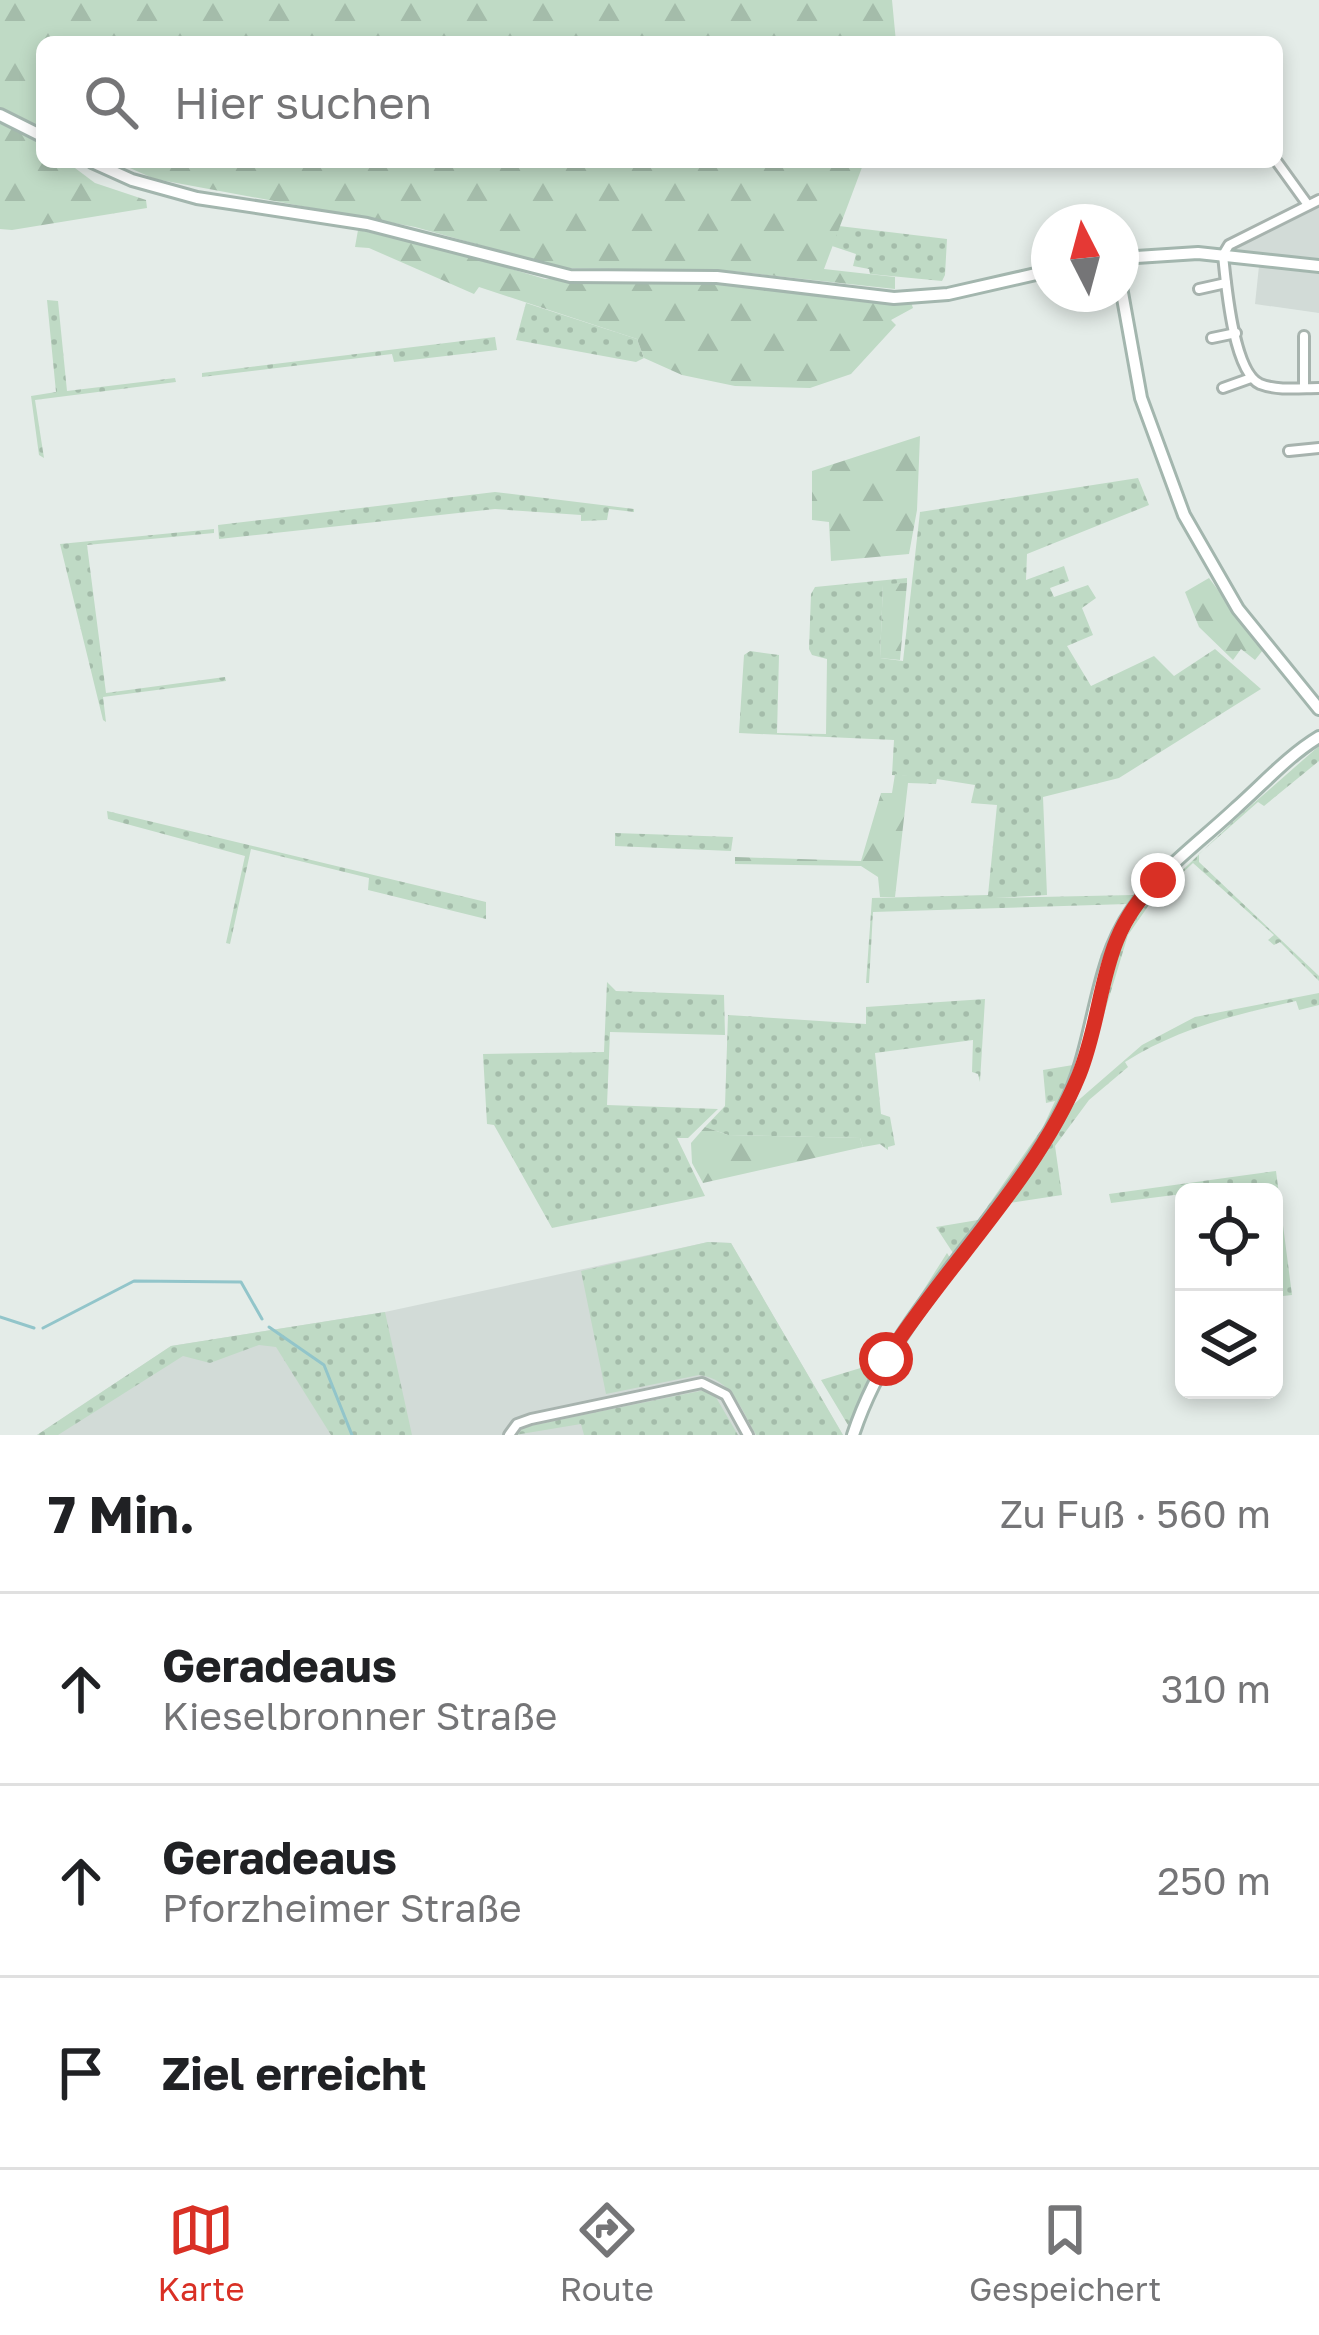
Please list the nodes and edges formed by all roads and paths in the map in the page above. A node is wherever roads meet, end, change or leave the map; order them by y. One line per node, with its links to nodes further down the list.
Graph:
1 (0, 115): 2 (street)
2 (36, 133)
3 (107, 168): 10 (street)
4 (1281, 168): 6 (street)
5 (1319, 200): 6 (street)
6 (1309, 205): 7 (street)
7 (1223, 255): 8 (street); 9 (street); 11 (street)
8 (1139, 259)
9 (1319, 266)
10 (1031, 275)
11 (1226, 284): 12 (street); 14 (street)
12 (1199, 289)
13 (1126, 312): 23 (street)
14 (1236, 333): 16 (street); 17 (street)
15 (1304, 335): 19 (street)
16 (1212, 338)
17 (1251, 378): 18 (street); 19 (street)
18 (1223, 388)
19 (1304, 388): 20 (street)
20 (1319, 388)
21 (1319, 448): 22 (street)
22 (1289, 451)
23 (1313, 695): 24 (street)
24 (1319, 710)
25 (1319, 726): 26 (street)
26 (1314, 740): 29 (street)
27 (509, 1435): 28 (street)
28 (748, 1435)
29 (853, 1435)

